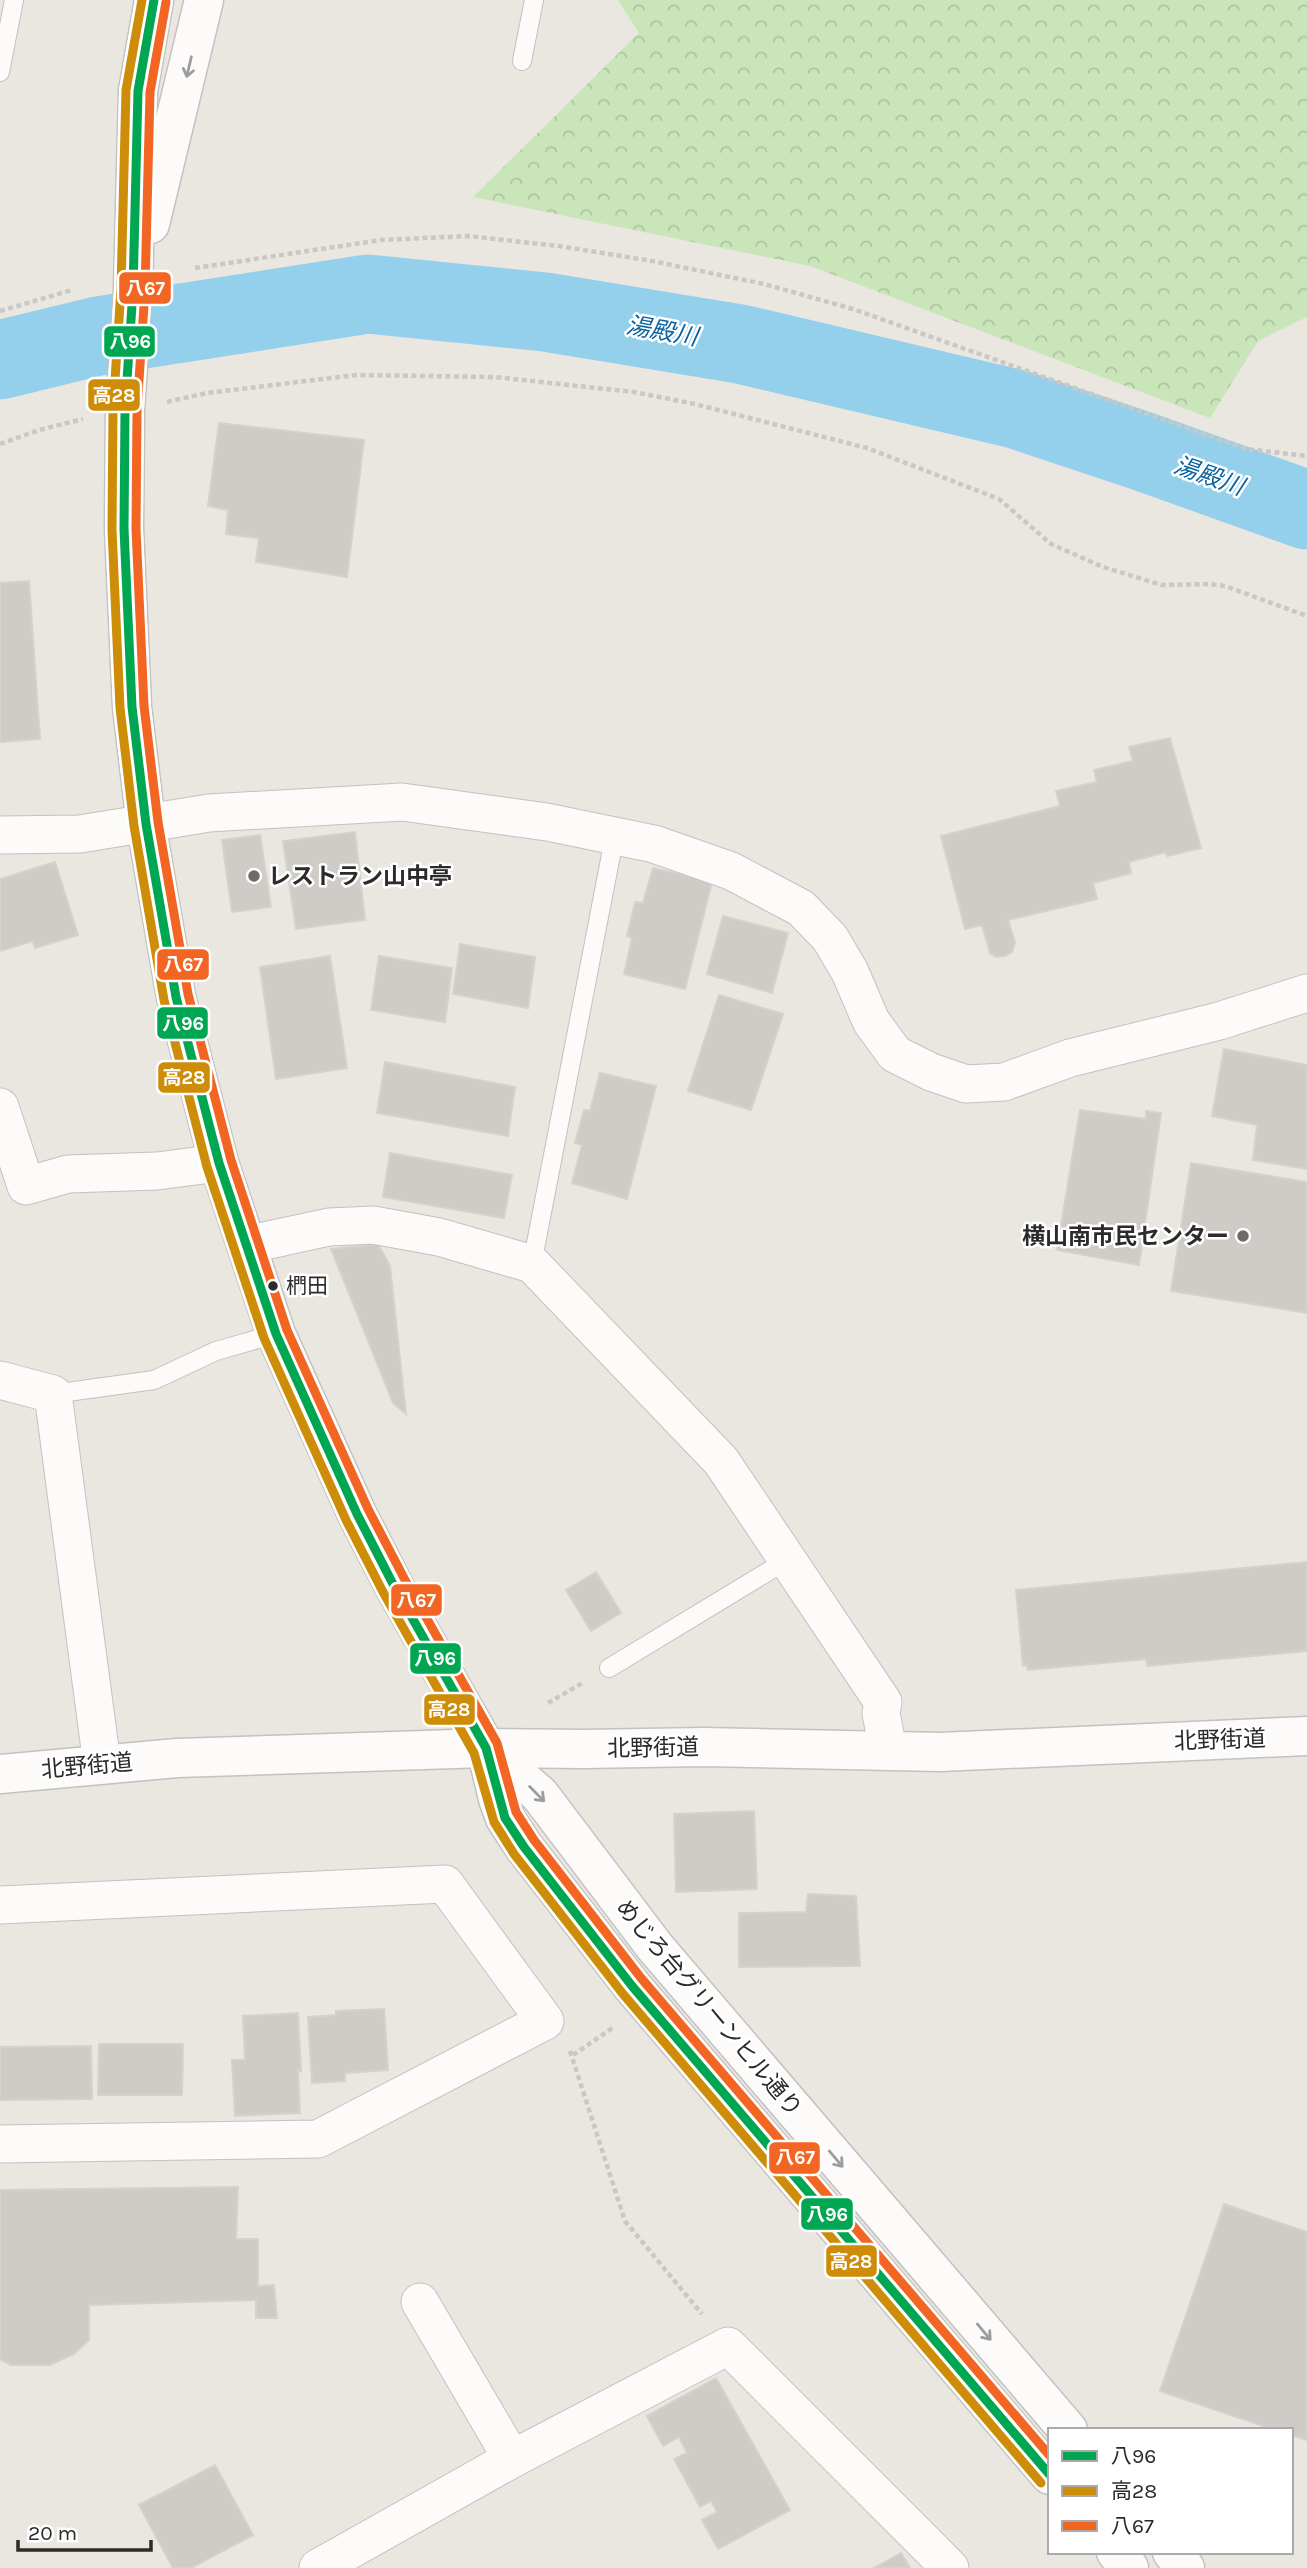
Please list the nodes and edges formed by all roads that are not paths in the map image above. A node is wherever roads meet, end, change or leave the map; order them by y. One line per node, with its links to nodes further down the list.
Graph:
1 (14, 0): 5 (lane)
2 (154, 0): 8 (street)
3 (204, 0): 8 (street, one-way to 8)
4 (534, 0): 6 (lane)
5 (4, 26): 7 (lane)
6 (522, 61)
7 (0, 72)
8 (133, 290): 9 (street, めじろ台グリーンヒル通り)
9 (146, 824): 10 (street); 11 (street); 14 (street, めじろ台グリーンヒル通り)
10 (615, 834): 12 (street); 16 (lane)
11 (0, 835)
12 (1307, 993)
13 (0, 1107): 14 (street)
14 (219, 1164): 15 (street, めじろ台グリーンヒル通り)
15 (246, 1245): 16 (street); 17 (street, めじろ台グリーンヒル通り)
16 (532, 1264): 20 (street)
17 (276, 1334): 19 (lane); 23 (street, めじろ台グリーンヒル通り)
18 (0, 1380): 19 (street)
19 (53, 1395): 25 (street)
20 (787, 1560): 21 (lane); 24 (street)
21 (609, 1668)
22 (1307, 1737): 24 (street, 北野街道)
23 (486, 1748): 24 (street, 北野街道); 25 (street, 北野街道); 30 (street, めじろ台グリーンヒル通り, one-way to 30); 32 (street, めじろ台グリーンヒル通り)
24 (888, 1750)
25 (102, 1764): 26 (street, 北野街道)
26 (0, 1774)
27 (0, 1905): 28 (street)
28 (0, 2144)
29 (420, 2302): 31 (street)
30 (1066, 2428)
31 (512, 2459): 35 (street); 36 (street)
32 (1048, 2473)
33 (1117, 2554): 37 (street)
34 (1174, 2554): 38 (street)
35 (318, 2568)
36 (950, 2568)
37 (1129, 2568)
38 (1185, 2568)

